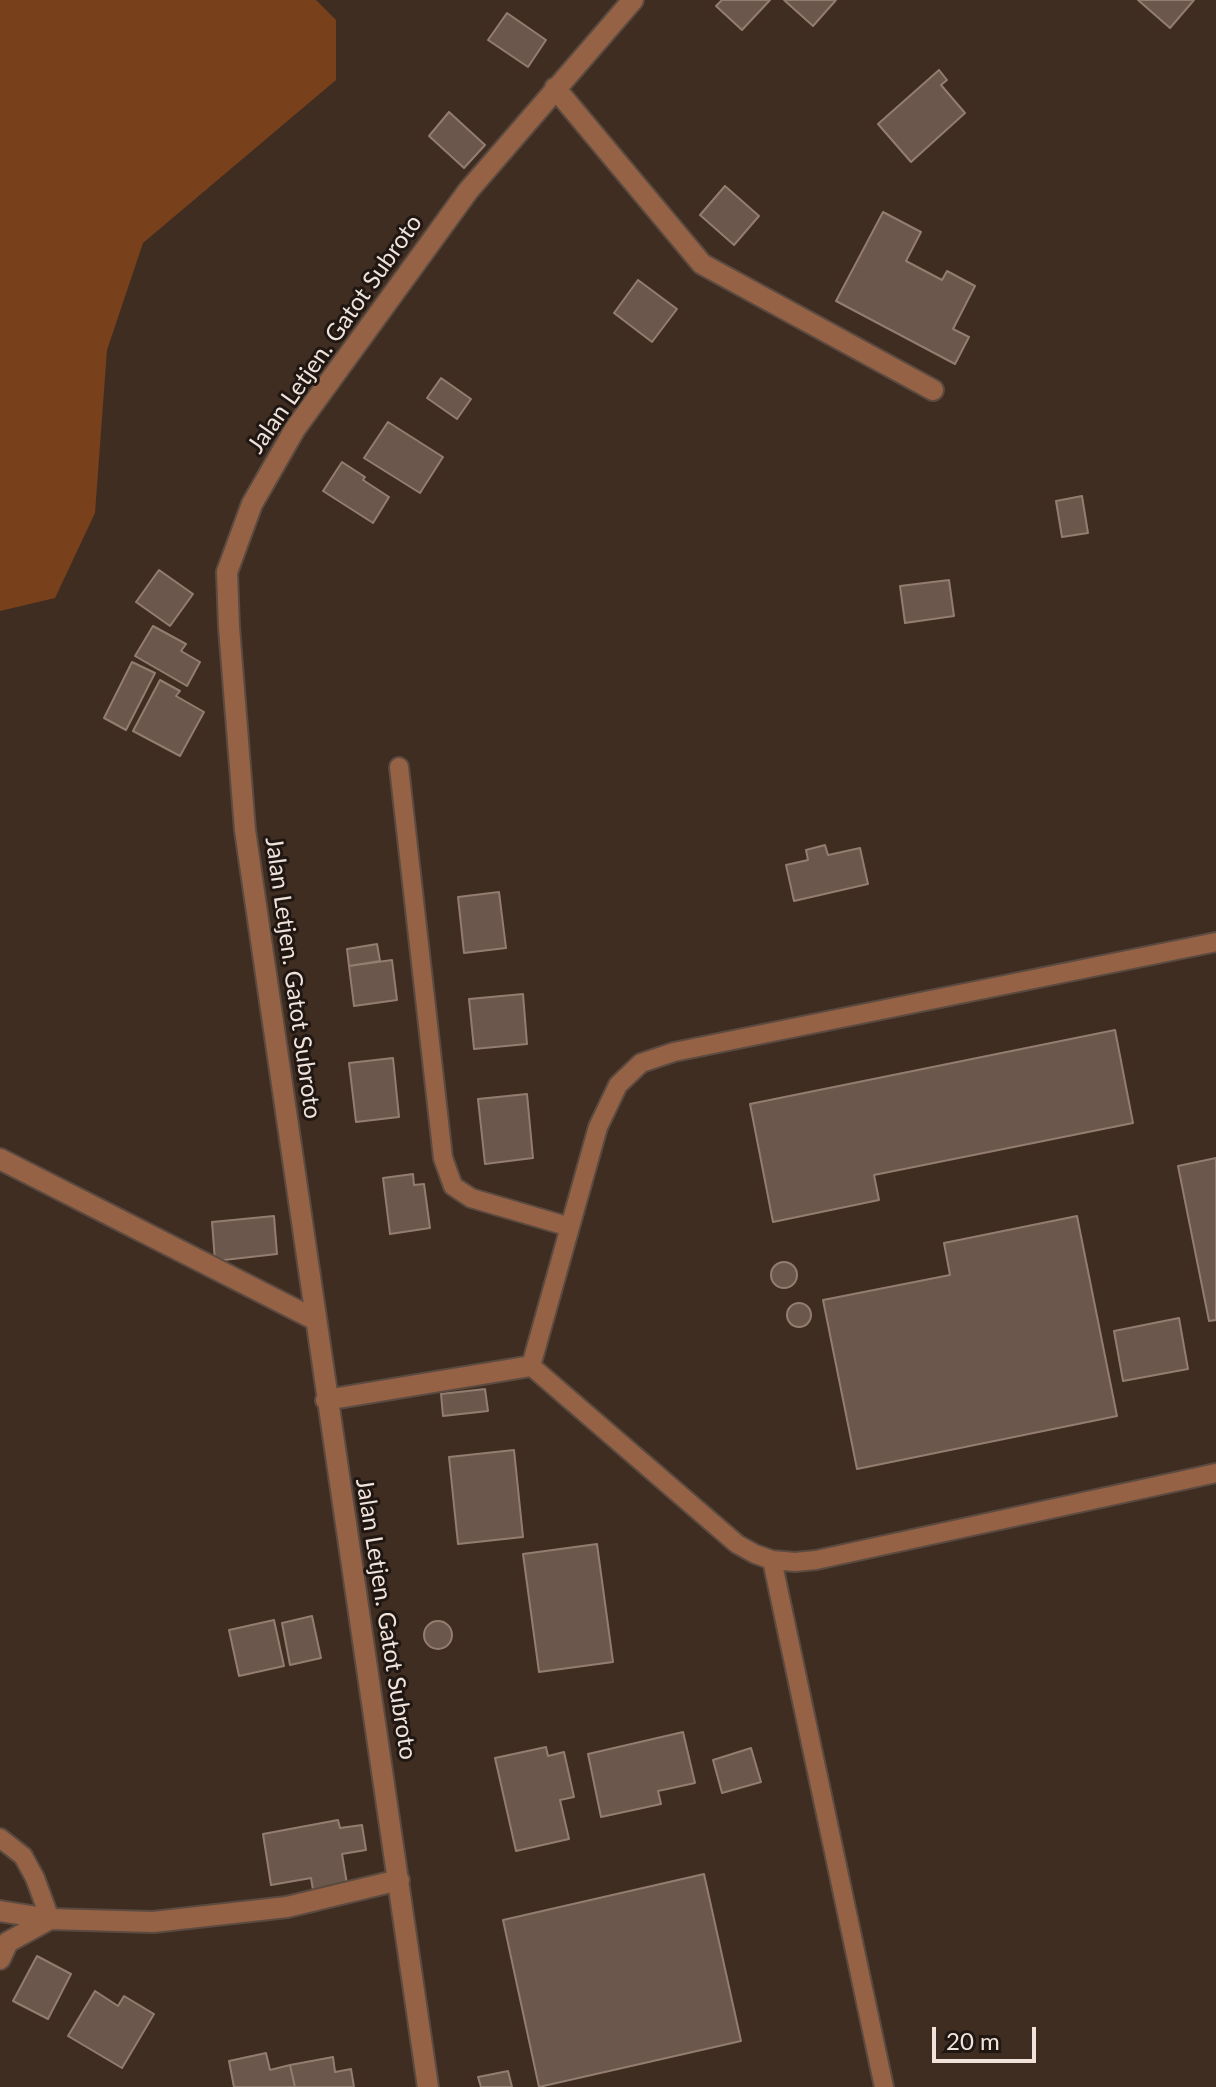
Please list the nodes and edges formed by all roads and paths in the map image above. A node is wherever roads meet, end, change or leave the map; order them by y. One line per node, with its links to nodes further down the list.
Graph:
1 (633, 0): 2 (street, Jalan Letjen. Gatot Subroto)
2 (555, 88): 3 (street); 8 (street, Jalan Letjen. Gatot Subroto)
3 (933, 390)
4 (399, 767): 7 (lane)
5 (1216, 942): 7 (lane)
6 (0, 1159): 8 (street)
7 (570, 1227): 9 (lane)
8 (316, 1320): 10 (street, Jalan Letjen. Gatot Subroto)
9 (531, 1366): 10 (street); 12 (lane)
10 (326, 1400): 14 (street, Jalan Letjen. Gatot Subroto)
11 (1216, 1473): 12 (lane)
12 (772, 1560): 19 (lane)
13 (0, 1838): 16 (lane)
14 (399, 1880): 16 (street); 18 (street, Jalan Letjen. Gatot Subroto)
15 (0, 1911): 16 (street)
16 (50, 1919): 17 (street)
17 (0, 1959)
18 (428, 2087)
19 (884, 2087)

